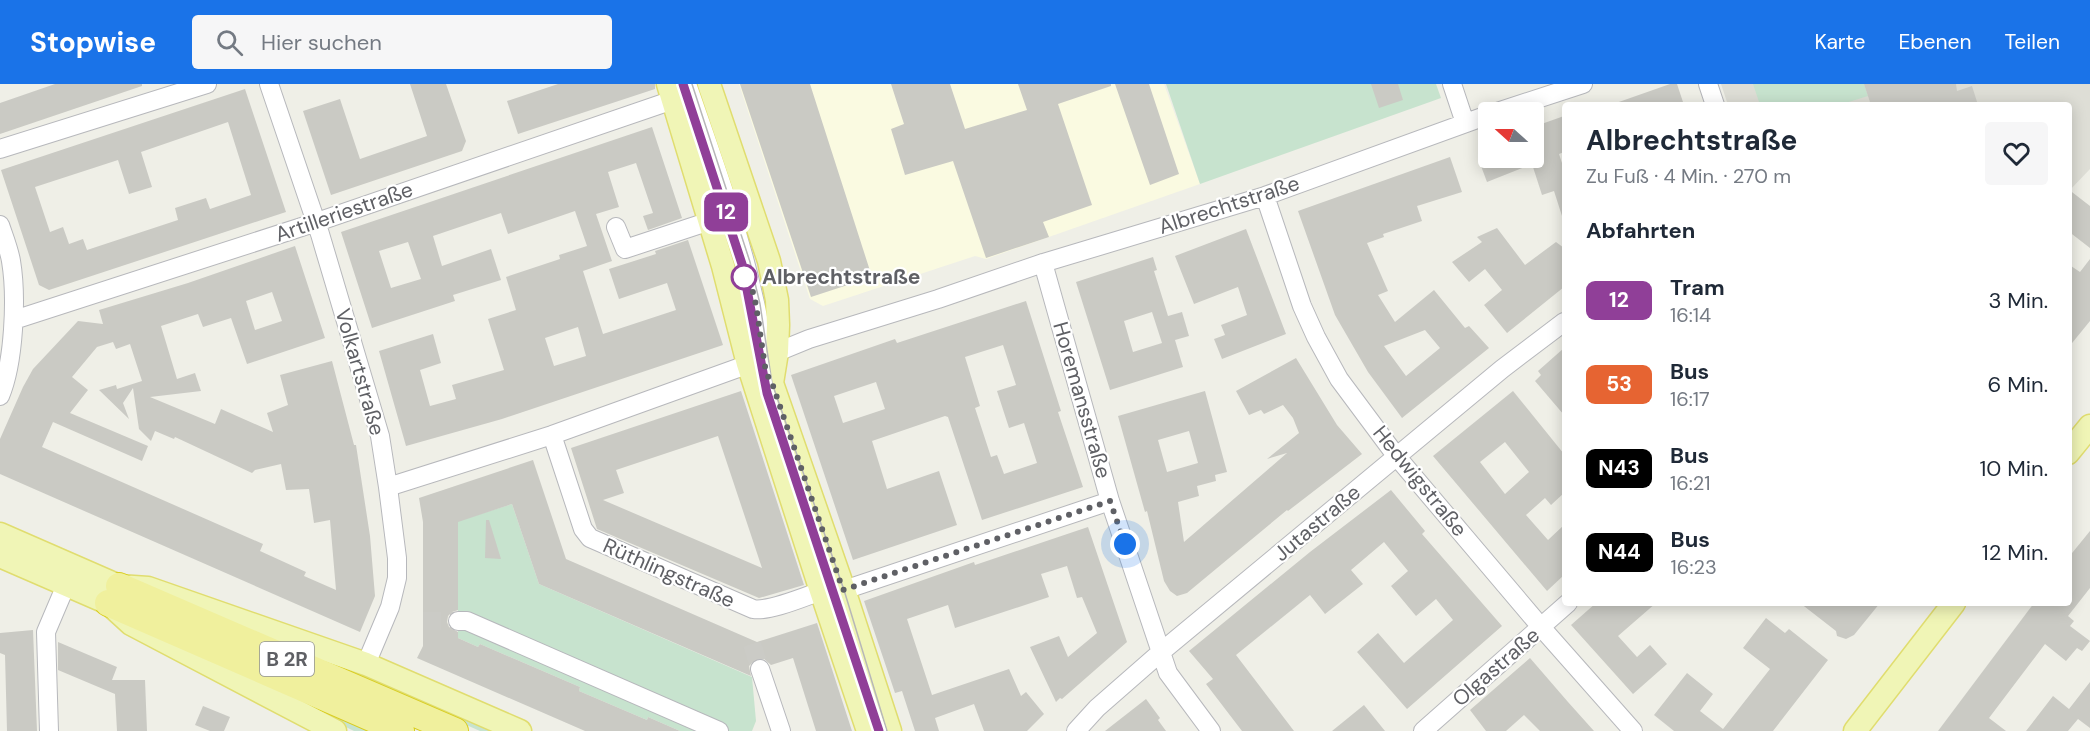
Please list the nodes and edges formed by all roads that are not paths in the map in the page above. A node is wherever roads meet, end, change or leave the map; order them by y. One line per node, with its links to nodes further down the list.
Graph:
1 (207, 84): 12 (street)
2 (269, 84): 15 (street, Volkartstraße)
3 (709, 84): 21 (main road)
4 (1452, 84): 11 (street)
5 (1583, 84): 8 (street)
6 (1708, 84): 9 (street)
7 (676, 89): 14 (main road); 15 (street, Artilleriestraße); 21 (street)
8 (1528, 102)
9 (1714, 102)
10 (1478, 118): 11 (street, Albrechtstraße)
11 (1465, 123): 13 (street, Albrechtstraße)
12 (0, 149)
13 (1265, 196): 18 (street, Albrechtstraße); 26 (street, Hedwigstraße)
14 (710, 221): 17 (street); 21 (main road)
15 (317, 222): 19 (street, Artilleriestraße); 27 (street, Volkartstraße)
16 (0, 225): 19 (street)
17 (616, 227)
18 (1043, 263): 21 (street, Albrechtstraße); 28 (street, Horemansstraße)
19 (14, 320): 22 (street)
20 (1562, 324): 26 (street, Jutastraße)
21 (766, 366): 24 (street, Albrechtstraße); 32 (main road); 33 (main road); 50 (street)
22 (0, 396)
23 (2090, 426): 25 (main road)
24 (552, 435): 27 (street, Albrechtstraße); 33 (street, Rüthlingstraße)
25 (2072, 448)
26 (1397, 457): 38 (street, Hedwigstraße); 39 (street, Jutastraße)
27 (388, 487): 40 (street, Volkartstraße)
28 (1110, 501): 32 (street); 39 (street, Horemansstraße)
29 (0, 534): 34 (main road, B 2R)
30 (0, 556): 31 (main road, B 2R)
31 (66, 585): 34 (main road, B 2R); 42 (street)
32 (843, 590): 51 (main road)
33 (821, 591): 49 (main road)
34 (114, 595): 40 (main road); 43 (main road); 44 (highway, B 2R); 45 (highway, B 2R)
35 (1565, 606): 38 (street, Olgastraße)
36 (1952, 606): 56 (main road)
37 (458, 621): 47 (street)
38 (1541, 627): 54 (street, Olgastraße); 55 (street, Hedwigstraße)
39 (1161, 652): 52 (street, Jutastraße); 53 (street, Horemansstraße)
40 (366, 664): 46 (main road)
41 (760, 669): 48 (street)
42 (49, 731)
43 (335, 731)
44 (401, 731)
45 (456, 731)
46 (520, 731)
47 (719, 731)
48 (781, 731)
49 (868, 731)
50 (879, 731)
51 (890, 731)
52 (1076, 731)
53 (1211, 731)
54 (1423, 731)
55 (1633, 731)
56 (1855, 731)

